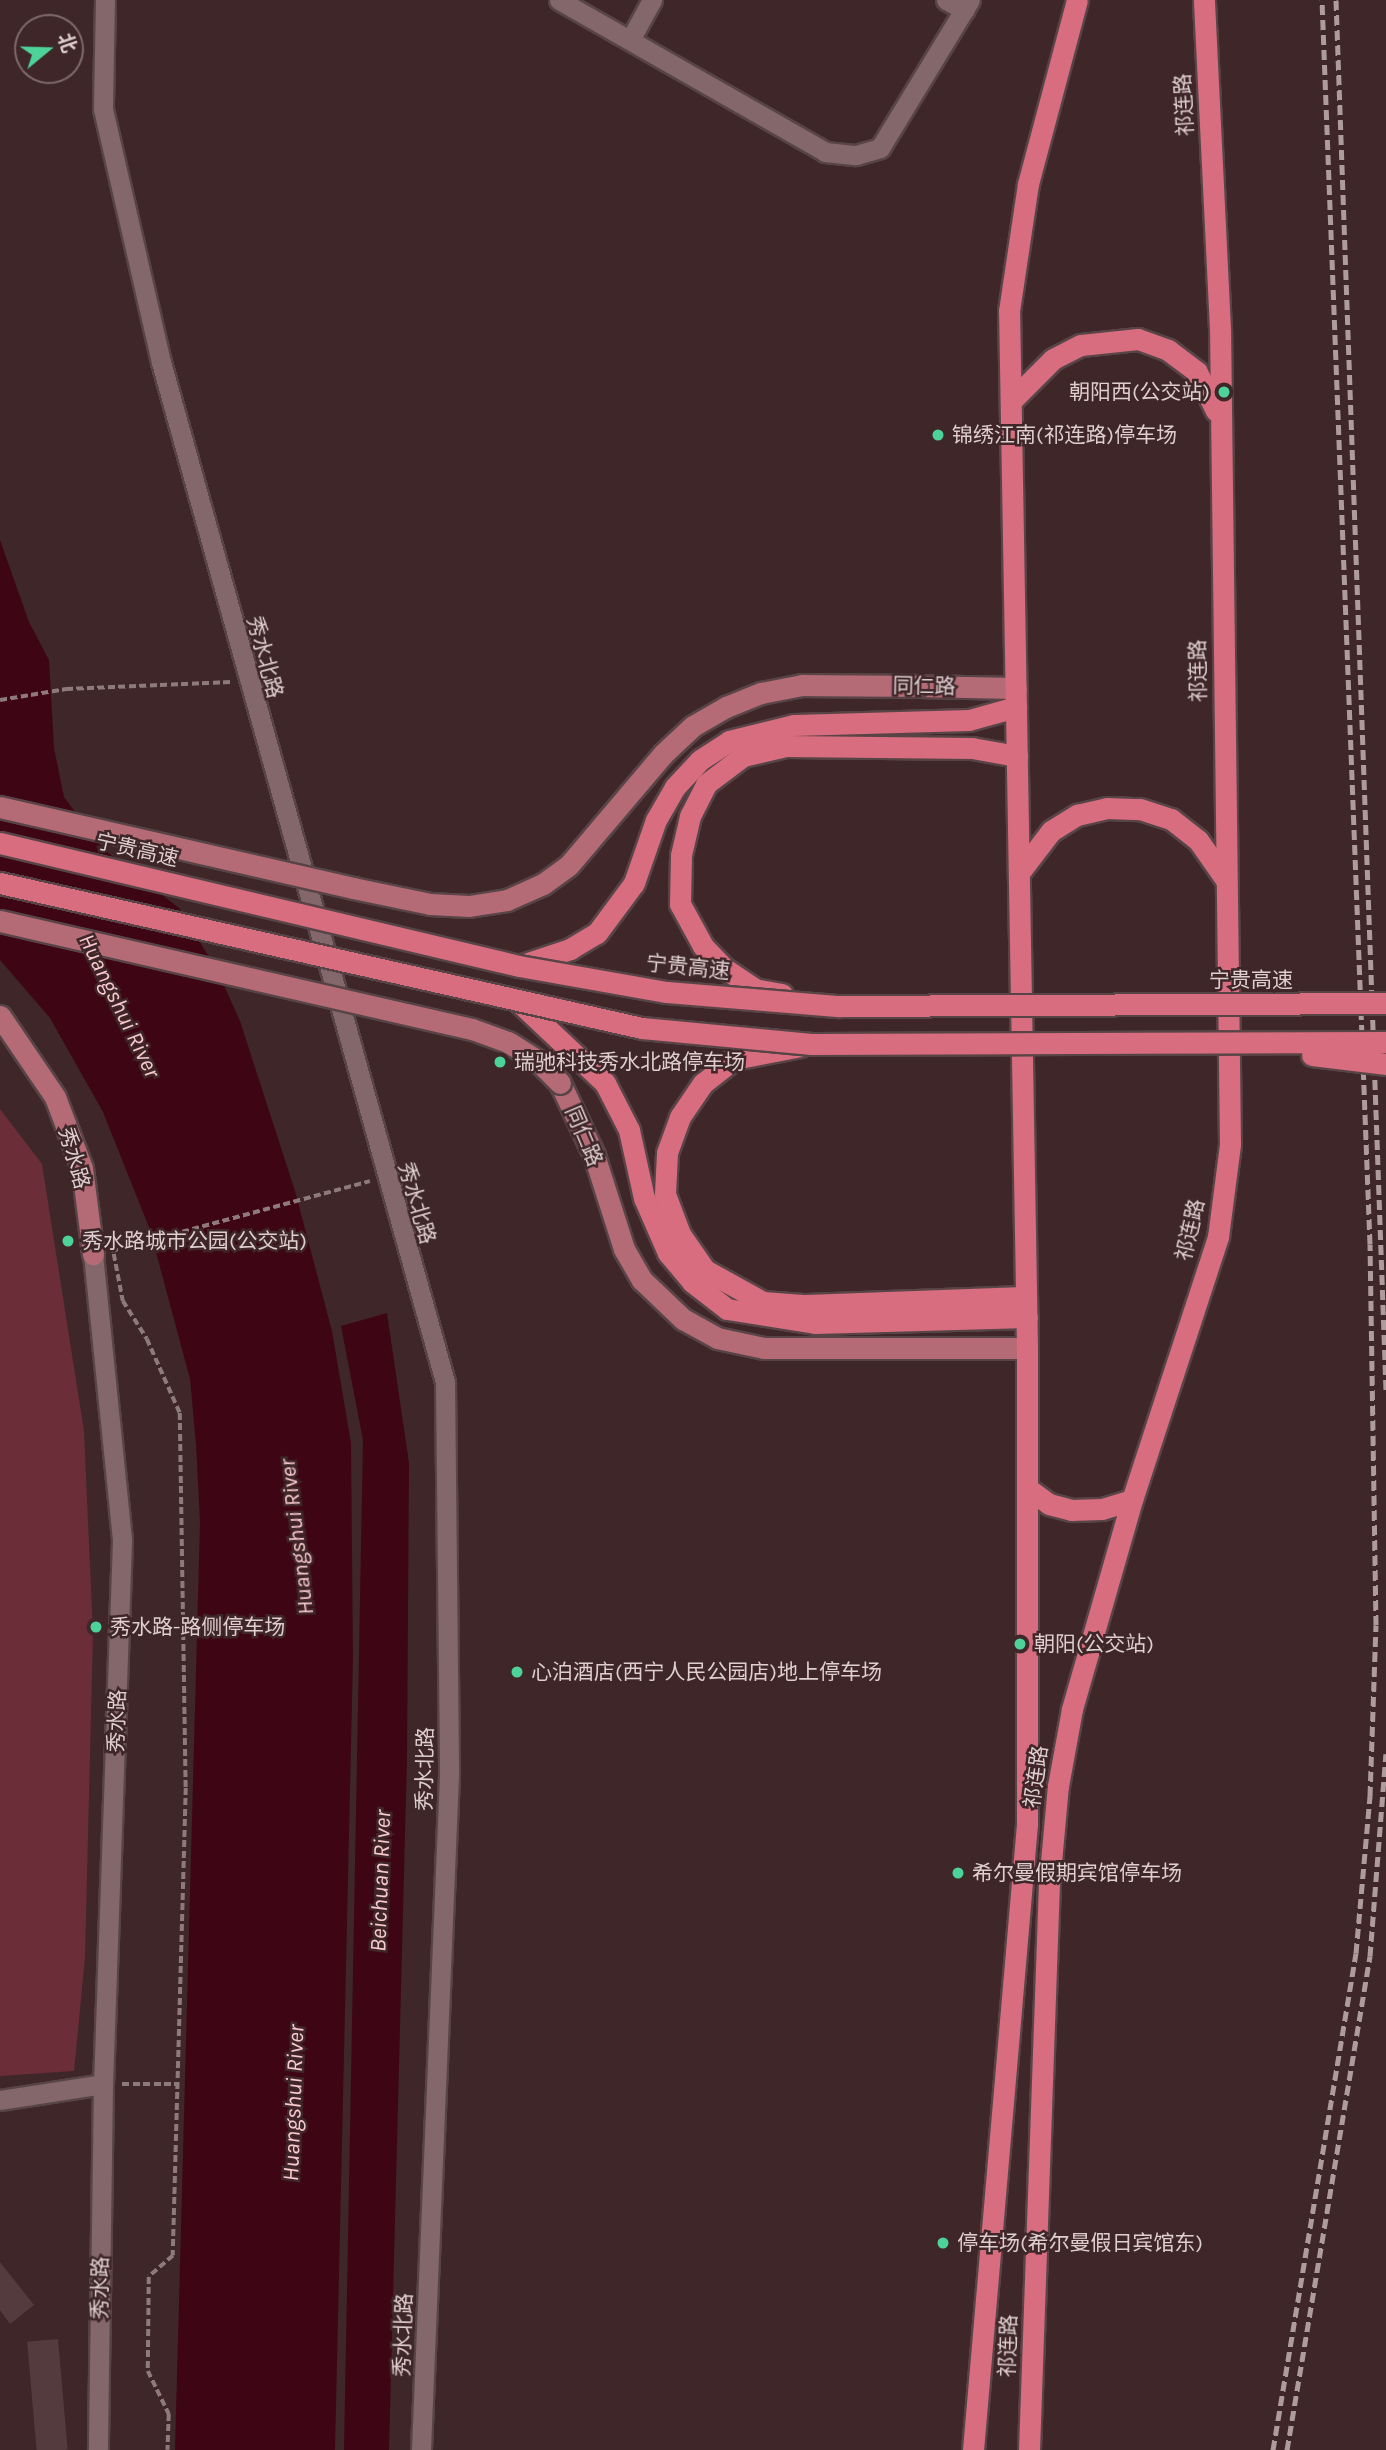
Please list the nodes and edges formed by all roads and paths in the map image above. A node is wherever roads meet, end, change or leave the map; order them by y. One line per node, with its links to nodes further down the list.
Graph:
1 (105, 0): 11 (street, 秀水北路)
2 (559, 0): 8 (street)
3 (652, 0): 8 (street)
4 (946, 0): 7 (street)
5 (1077, 0): 9 (highway, 祁连路)
6 (1204, 0): 10 (highway, 祁连路)
7 (967, 5): 8 (street)
8 (629, 40)
9 (1011, 401): 10 (highway); 12 (highway, 祁连路)
10 (1218, 416): 18 (highway, 祁连路)
11 (248, 681): 13 (path); 30 (street, 秀水北路)
12 (1016, 697): 14 (highway, 祁连路); 15 (main road, 同仁路, bridge); 21 (highway)
13 (0, 700)
14 (1017, 756): 17 (highway, 祁连路); 24 (highway, bridge)
15 (0, 807)
16 (0, 843): 21 (highway, 宁贵高速, bridge)
17 (1019, 873): 18 (highway); 33 (highway, 祁连路)
18 (1226, 880): 36 (highway, 祁连路)
19 (0, 883): 22 (highway, bridge)
20 (0, 921): 34 (main road, 同仁路, bridge)
21 (519, 966): 24 (highway, 宁贵高速, bridge)
22 (517, 1000): 28 (highway, bridge); 33 (highway)
23 (1386, 1003): 24 (highway, 宁贵高速, bridge)
24 (839, 1006)
25 (0, 1016): 32 (main road, 秀水路)
26 (1090, 1040): 27 (highway, bridge); 28 (highway, bridge); 29 (highway, bridge)
27 (1386, 1042)
28 (811, 1044): 33 (highway, bridge)
29 (1386, 1064)
30 (386, 1177): 31 (path); 42 (street, 秀水北路)
31 (136, 1247)
32 (103, 1253): 37 (street, 秀水路); 38 (path)
33 (1026, 1307): 34 (highway, 祁连路)
34 (1027, 1348): 35 (highway, 祁连路)
35 (1027, 1488): 36 (highway); 43 (highway, 祁连路)
36 (1132, 1500): 44 (highway, 祁连路)
37 (103, 2084): 38 (path); 39 (street); 40 (street, 秀水路)
38 (177, 2084): 41 (path)
39 (0, 2100)
40 (98, 2450)
41 (169, 2450)
42 (421, 2450)
43 (973, 2450)
44 (1030, 2450)

